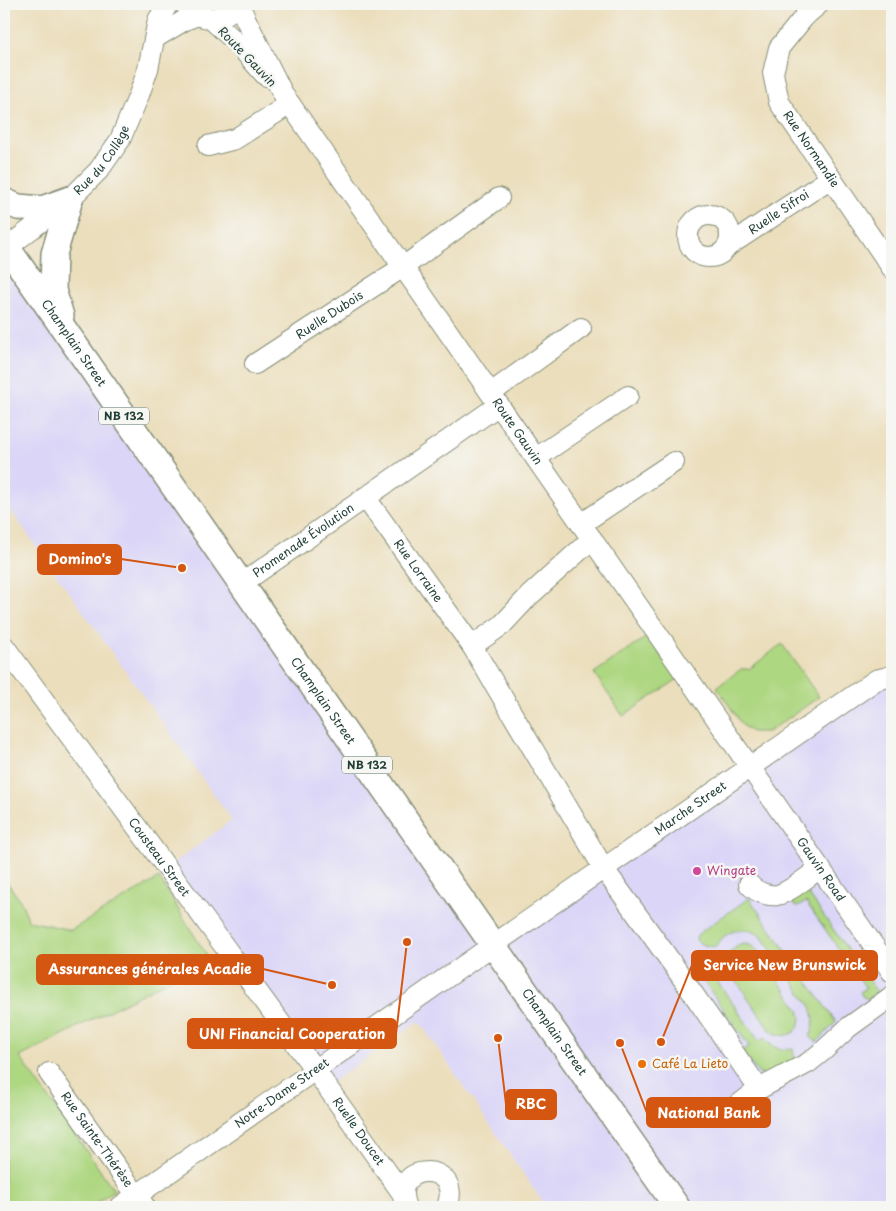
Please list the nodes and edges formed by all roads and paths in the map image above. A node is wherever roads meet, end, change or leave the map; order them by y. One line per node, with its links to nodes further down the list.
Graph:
1 (168, 4): 5 (street, Rue du Collège)
2 (238, 4): 4 (street); 6 (street, Route Gauvin)
3 (819, 4): 8 (street, Rue Normandie)
4 (198, 12): 5 (street); 6 (street, Route Gauvin)
5 (155, 38): 11 (street, Rue du Collège)
6 (287, 100): 7 (street); 14 (street, Route Gauvin)
7 (208, 146)
8 (830, 178): 12 (street, Ruelle Sifroi); 15 (street, Rue Normandie)
9 (499, 198): 14 (street, Ruelle Dubois)
10 (4, 200): 11 (main road)
11 (70, 200): 13 (street, Rue du Collège); 17 (main road)
12 (728, 246)
13 (5, 247): 17 (main road, Champlain Street / NB 132)
14 (403, 267): 18 (street, Ruelle Dubois); 20 (street, Route Gauvin)
15 (892, 268)
16 (581, 328): 20 (street)
17 (66, 333): 25 (main road, Champlain Street / NB 132)
18 (255, 364)
19 (628, 396): 21 (street)
20 (495, 399): 21 (street, Route Gauvin); 23 (street)
21 (536, 458): 24 (street, Route Gauvin)
22 (674, 462): 24 (street)
23 (365, 497): 25 (street, Promenade Évolution); 27 (street, Rue Lorraine)
24 (587, 531): 27 (street); 29 (street, Route Gauvin)
25 (241, 584): 33 (main road, Champlain Street / NB 132)
26 (4, 646): 36 (street, Cousteau Street)
27 (472, 646): 31 (street, Rue Lorraine)
28 (892, 676): 29 (street, Marche Street)
29 (750, 767): 30 (street, Gauvin Road); 31 (street, Marche Street)
30 (820, 868): 32 (street); 34 (street, Gauvin Road)
31 (604, 869): 33 (street, Marche Street); 38 (street, Rue Lorraine)
32 (749, 884)
33 (493, 945): 36 (street, Notre-Dame Street); 44 (main road, Champlain Street / NB 132)
34 (892, 972)
35 (892, 996): 38 (street)
36 (315, 1070): 40 (street, Ruelle Doucet); 41 (street, Notre-Dame Street)
37 (49, 1073): 41 (street, Rue Sainte-Thérèse)
38 (759, 1090): 39 (street)
39 (737, 1106)
40 (404, 1200): 43 (street, Ruelle Doucet)
41 (141, 1201): 42 (street, Notre-Dame Street)
42 (120, 1207)
43 (447, 1207)
44 (677, 1207)

